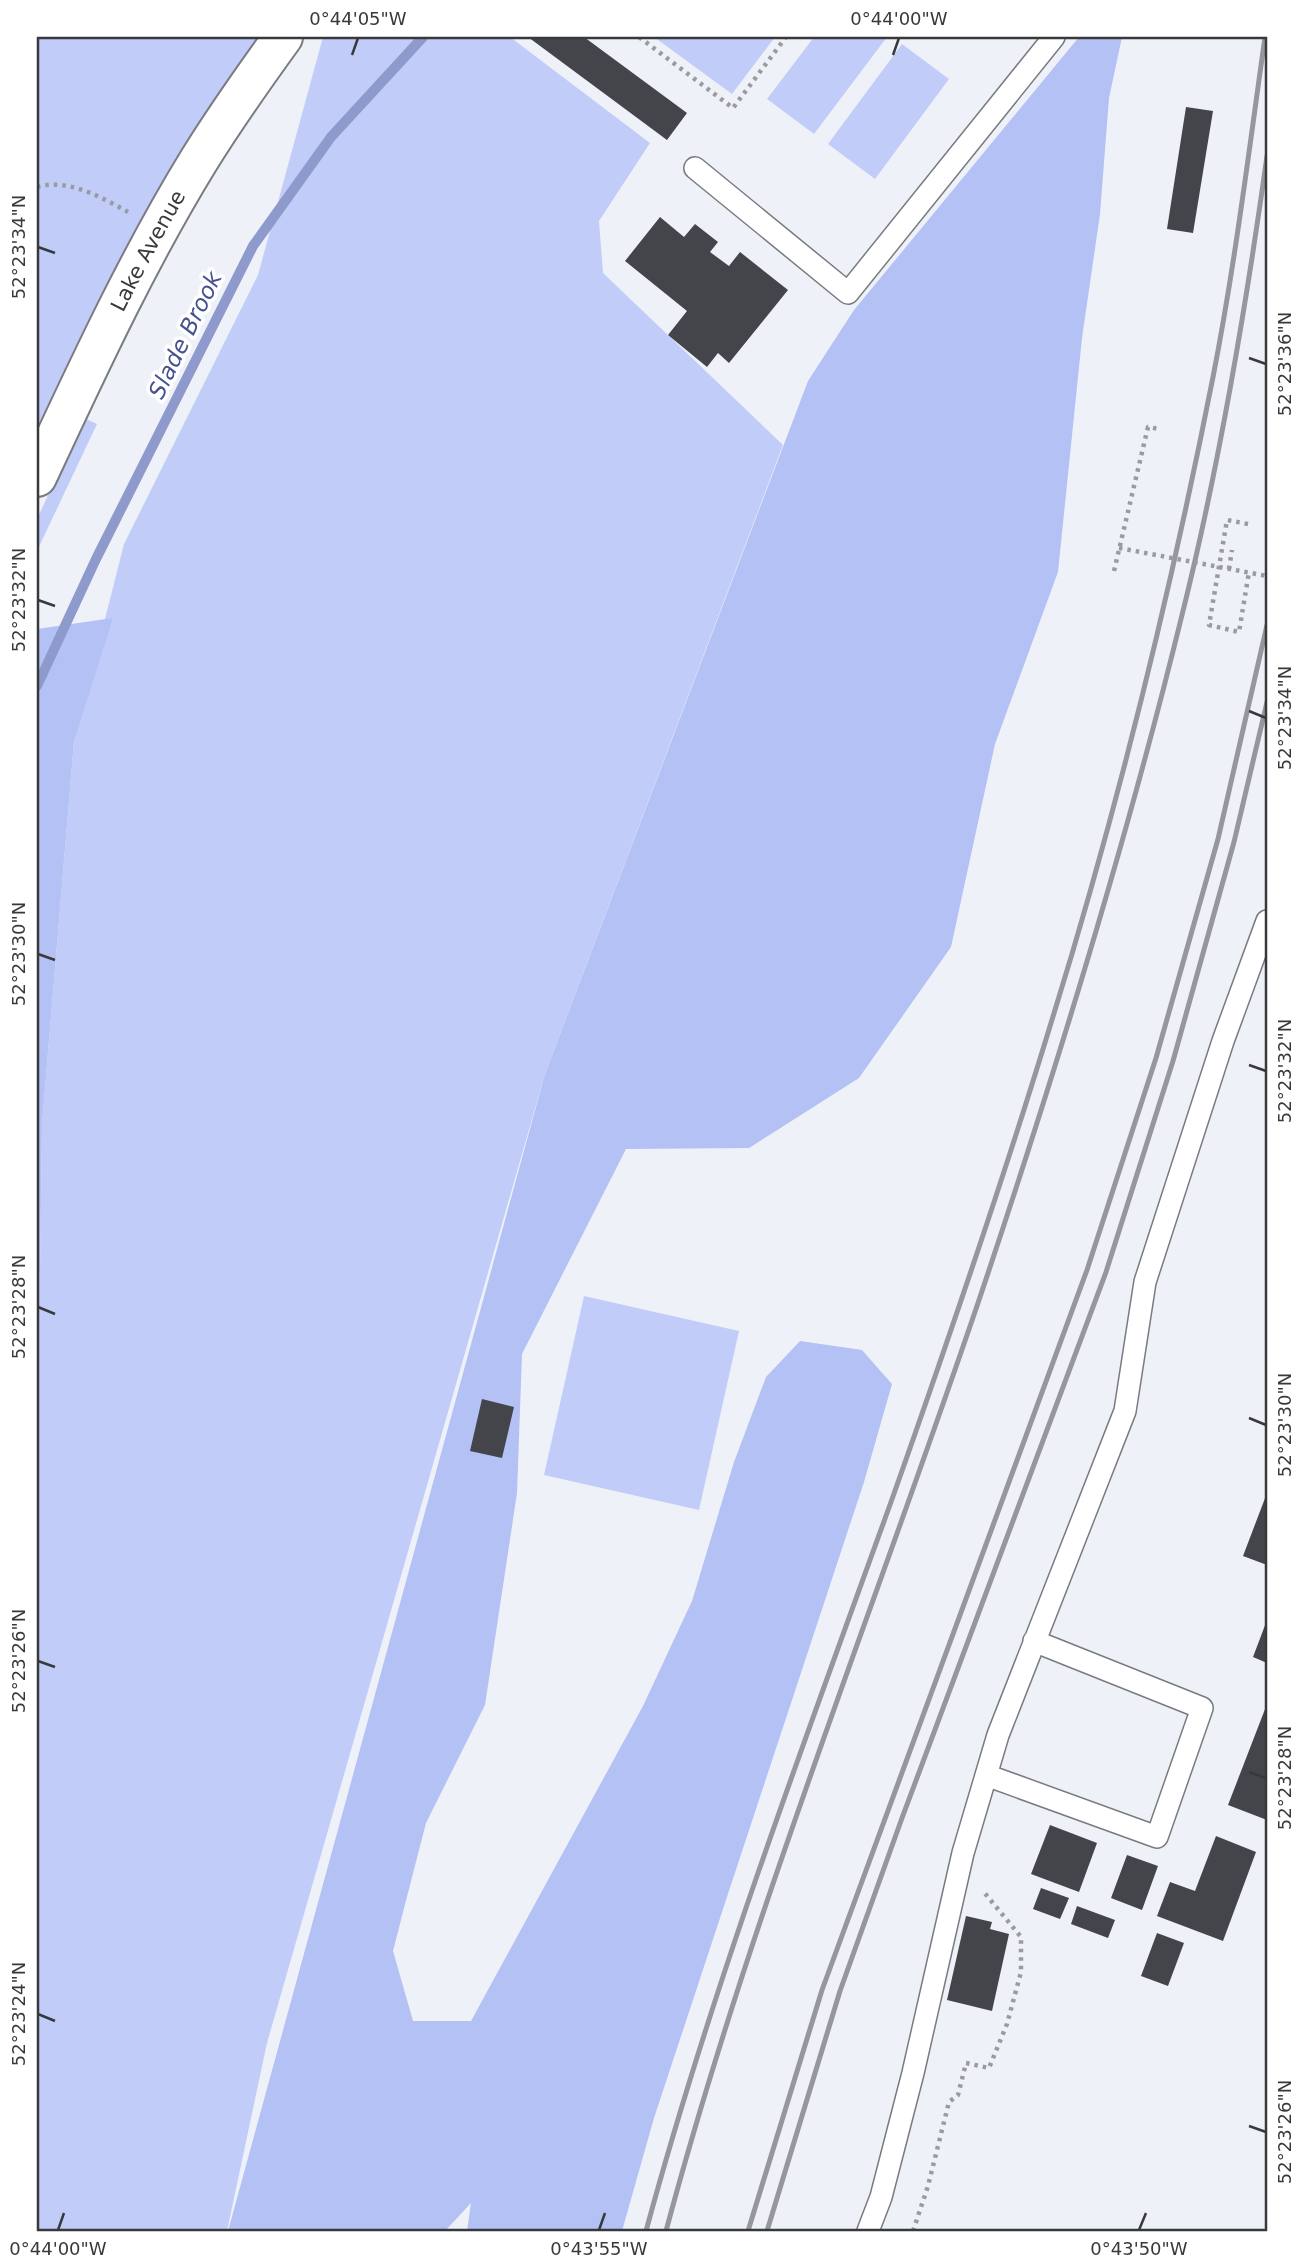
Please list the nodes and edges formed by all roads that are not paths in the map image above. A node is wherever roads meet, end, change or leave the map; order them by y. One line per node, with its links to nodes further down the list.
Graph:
1 (283, 37): 4 (street, Lake Avenue)
2 (1054, 37): 3 (lane)
3 (695, 168)
4 (37, 477)
5 (1267, 921): 6 (lane)
6 (1034, 1641): 7 (lane); 7 (lane)
7 (986, 1775): 8 (lane)
8 (868, 2231)

